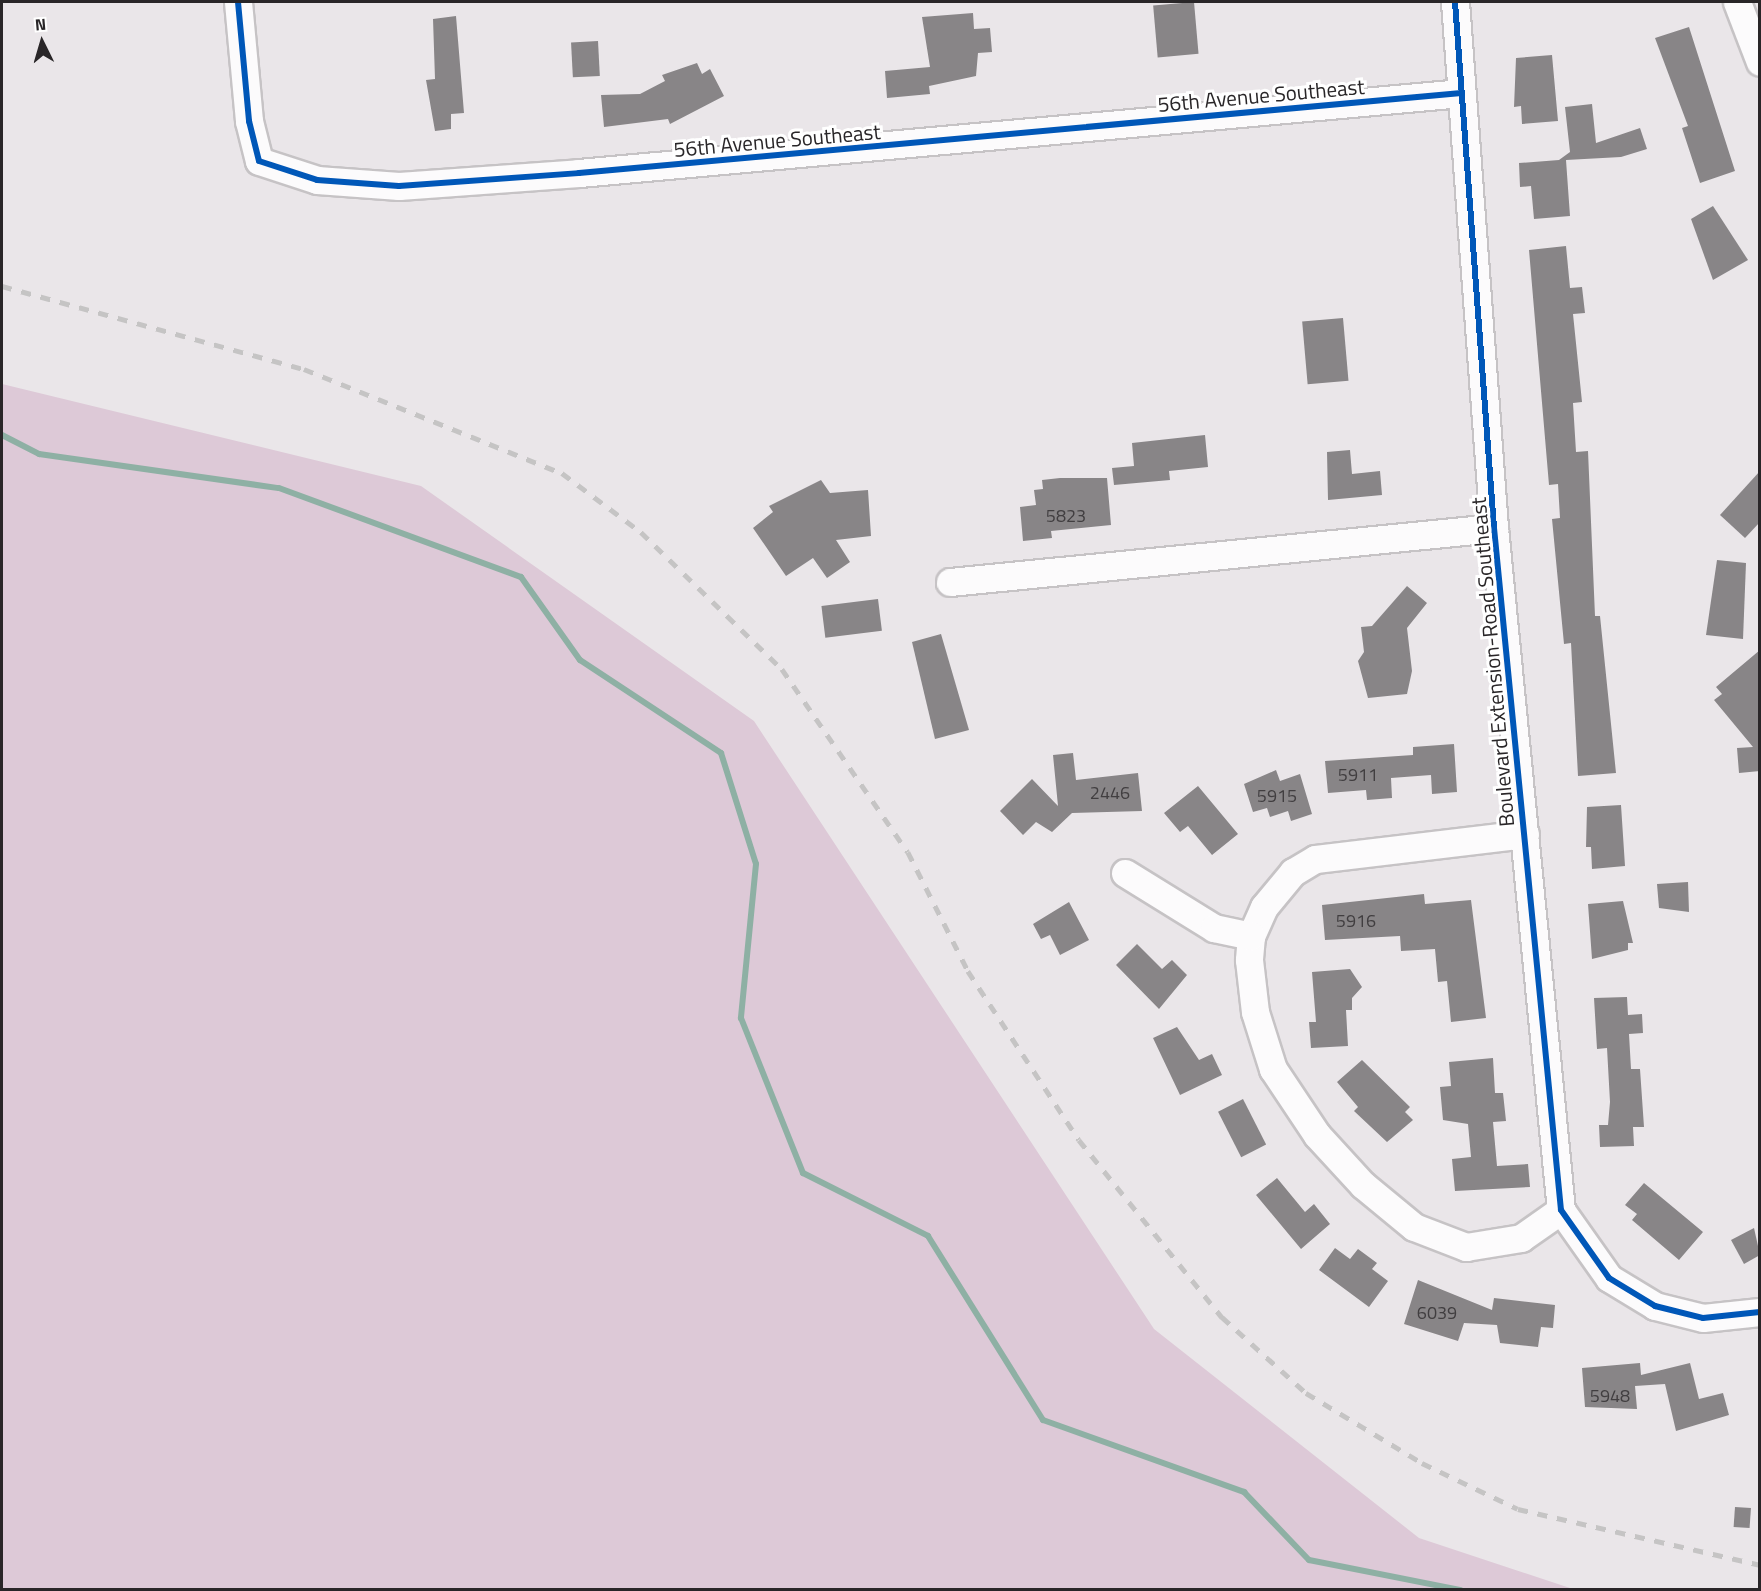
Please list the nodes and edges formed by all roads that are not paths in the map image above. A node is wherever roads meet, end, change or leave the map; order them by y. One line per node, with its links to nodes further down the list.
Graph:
1 (238, 2): 5 (street, 56th Avenue Southeast)
2 (1455, 2): 5 (street, Boulevard Extension-Road Southeast)
3 (1737, 2): 4 (street)
4 (1760, 62)
5 (1461, 93): 6 (street, Boulevard Extension-Road Southeast)
6 (1494, 528): 7 (street); 8 (street, Boulevard Extension-Road Southeast)
7 (950, 582)
8 (1525, 834): 10 (street); 11 (street, Boulevard Extension-Road Southeast)
9 (1125, 873): 10 (street)
10 (1251, 936): 11 (street)
11 (1561, 1210): 12 (street)
12 (1760, 1312)

